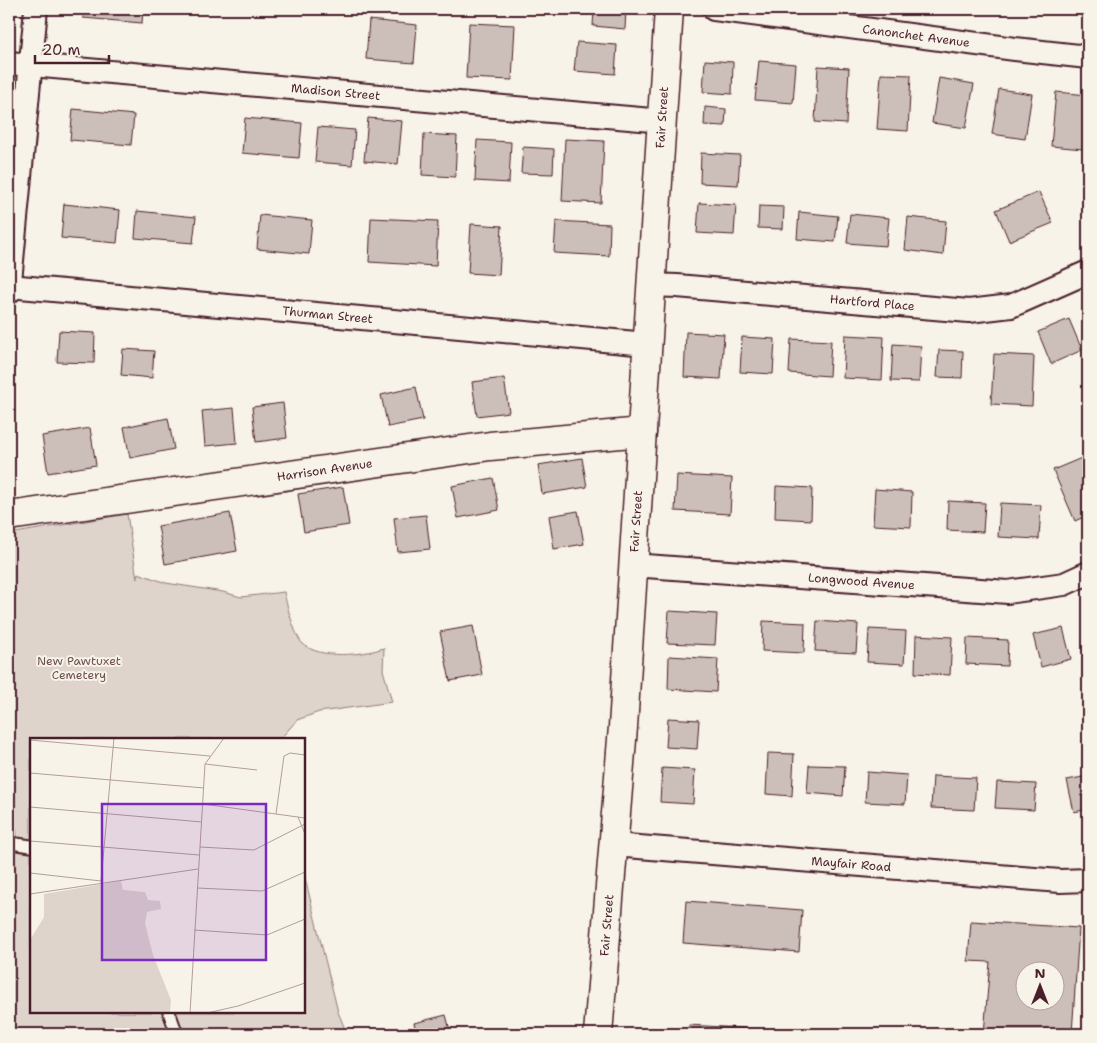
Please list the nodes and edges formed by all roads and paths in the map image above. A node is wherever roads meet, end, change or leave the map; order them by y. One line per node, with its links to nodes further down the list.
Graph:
1 (36, 9): 5 (street)
2 (670, 9): 6 (street, Fair Street)
3 (714, 9): 4 (street, Canonchet Avenue)
4 (1088, 56)
5 (19, 64): 6 (street, Madison Street); 9 (street)
6 (663, 121): 8 (street, Fair Street)
7 (1088, 272): 8 (street, Hartford Place)
8 (651, 285): 11 (street, Fair Street)
9 (9, 286): 10 (street); 11 (street, Thurman Street)
10 (9, 292)
11 (646, 344): 12 (street, Fair Street)
12 (642, 432): 13 (street, Harrison Avenue); 14 (street, Fair Street)
13 (9, 516)
14 (632, 565): 15 (street, Longwood Avenue); 17 (street, Fair Street)
15 (1088, 573)
16 (9, 831): 18 (lane)
17 (614, 845): 19 (street, Mayfair Road); 22 (street, Fair Street)
18 (30, 846)
19 (1088, 880)
20 (169, 1013): 21 (lane)
21 (177, 1034)
22 (598, 1034)

